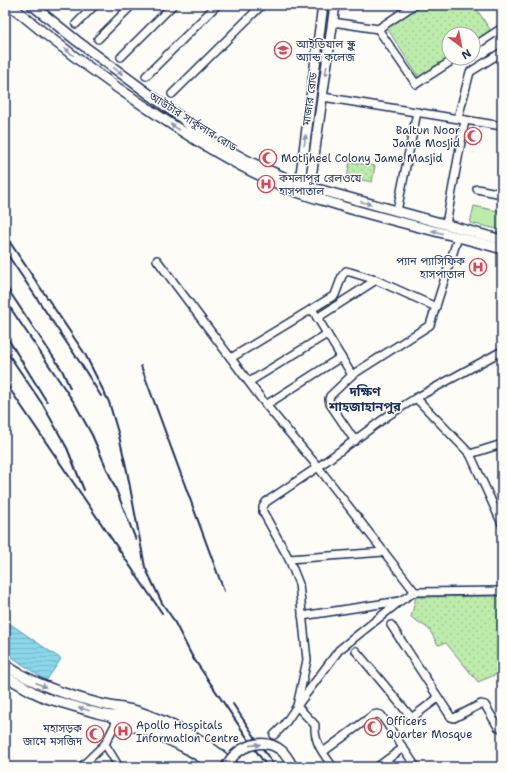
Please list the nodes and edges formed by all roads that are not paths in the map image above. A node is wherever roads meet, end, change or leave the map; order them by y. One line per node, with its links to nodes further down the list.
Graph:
1 (10, 5): 26 (main road, আউটার সার্কুলার রোড, one-way to 1)
2 (32, 5): 26 (main road, আউটার সার্কুলার রোড, one-way to 26)
3 (95, 5): 12 (street)
4 (132, 5): 15 (street)
5 (173, 5): 18 (street)
6 (217, 5): 20 (street)
7 (262, 5): 21 (street)
8 (323, 5): 26 (main road, মাজার রোড, one-way to 8)
9 (335, 5): 11 (main road, মাজার রোড)
10 (414, 5): 14 (street)
11 (333, 22): 14 (street); 22 (main road, মাজার রোড, one-way to 22)
12 (76, 24)
13 (502, 28): 16 (street)
14 (378, 29): 19 (street)
15 (98, 39)
16 (481, 42)
17 (502, 52): 24 (street)
18 (120, 57)
19 (444, 66)
20 (146, 76)
21 (172, 94)
22 (323, 97): 23 (street); 28 (main road, মাজার রোড)
23 (417, 112): 24 (street); 30 (street)
24 (462, 119): 25 (street); 31 (street)
25 (502, 126)
26 (299, 188): 28 (main road, আউটার সার্কুলার রোড)
27 (477, 189): 29 (street)
28 (309, 192): 30 (main road, আউটার সার্কুলার রোড, one-way to 30); 32 (main road, আউটার সার্কুলার রোড, one-way to 28)
29 (502, 194)
30 (397, 211): 31 (main road, আউটার সার্কুলার রোড)
31 (446, 224): 33 (main road, আউটার সার্কুলার রোড)
32 (458, 237): 34 (main road, আউটার সার্কুলার রোড); 37 (street)
33 (502, 240)
34 (502, 249)
35 (157, 260): 43 (street)
36 (376, 280): 37 (street); 38 (street); 39 (street)
37 (436, 307): 44 (street)
38 (312, 309): 39 (street); 43 (street)
39 (317, 318): 40 (street)
40 (327, 334): 42 (street); 45 (street)
41 (502, 351): 46 (street)
42 (341, 357): 44 (street); 47 (street)
43 (231, 358): 45 (street)
44 (352, 376): 48 (street)
45 (249, 382): 47 (street)
46 (416, 398): 48 (street); 50 (street)
47 (266, 405): 51 (street)
48 (355, 441): 51 (street)
49 (502, 444): 50 (street)
50 (470, 454): 52 (street)
51 (318, 467): 53 (street); 54 (street)
52 (502, 524)
53 (384, 552): 54 (street); 56 (street)
54 (289, 559): 58 (street)
55 (502, 591): 56 (street)
56 (414, 592): 57 (street)
57 (400, 601): 58 (street); 65 (street)
58 (302, 616): 65 (street)
59 (391, 625): 63 (street)
60 (356, 652): 63 (street)
61 (5, 665): 64 (main road, one-way to 64)
62 (5, 676): 66 (main road, one-way to 62)
63 (438, 698): 67 (street)
64 (103, 704): 66 (main road); 77 (main road)
65 (297, 706): 68 (street); 71 (street)
66 (116, 715): 69 (street); 74 (main road); 75 (main road); 76 (main road)
67 (502, 728)
68 (274, 735)
69 (105, 744): 72 (street); 73 (street)
70 (403, 748): 71 (street); 80 (street); 81 (street)
71 (323, 752): 79 (street)
72 (81, 767)
73 (119, 767)
74 (213, 767)
75 (225, 767): 78 (main road, one-way to 78, bridge)
76 (234, 767)
77 (242, 767)
78 (293, 767)
79 (333, 767)
80 (377, 767)
81 (416, 767)

